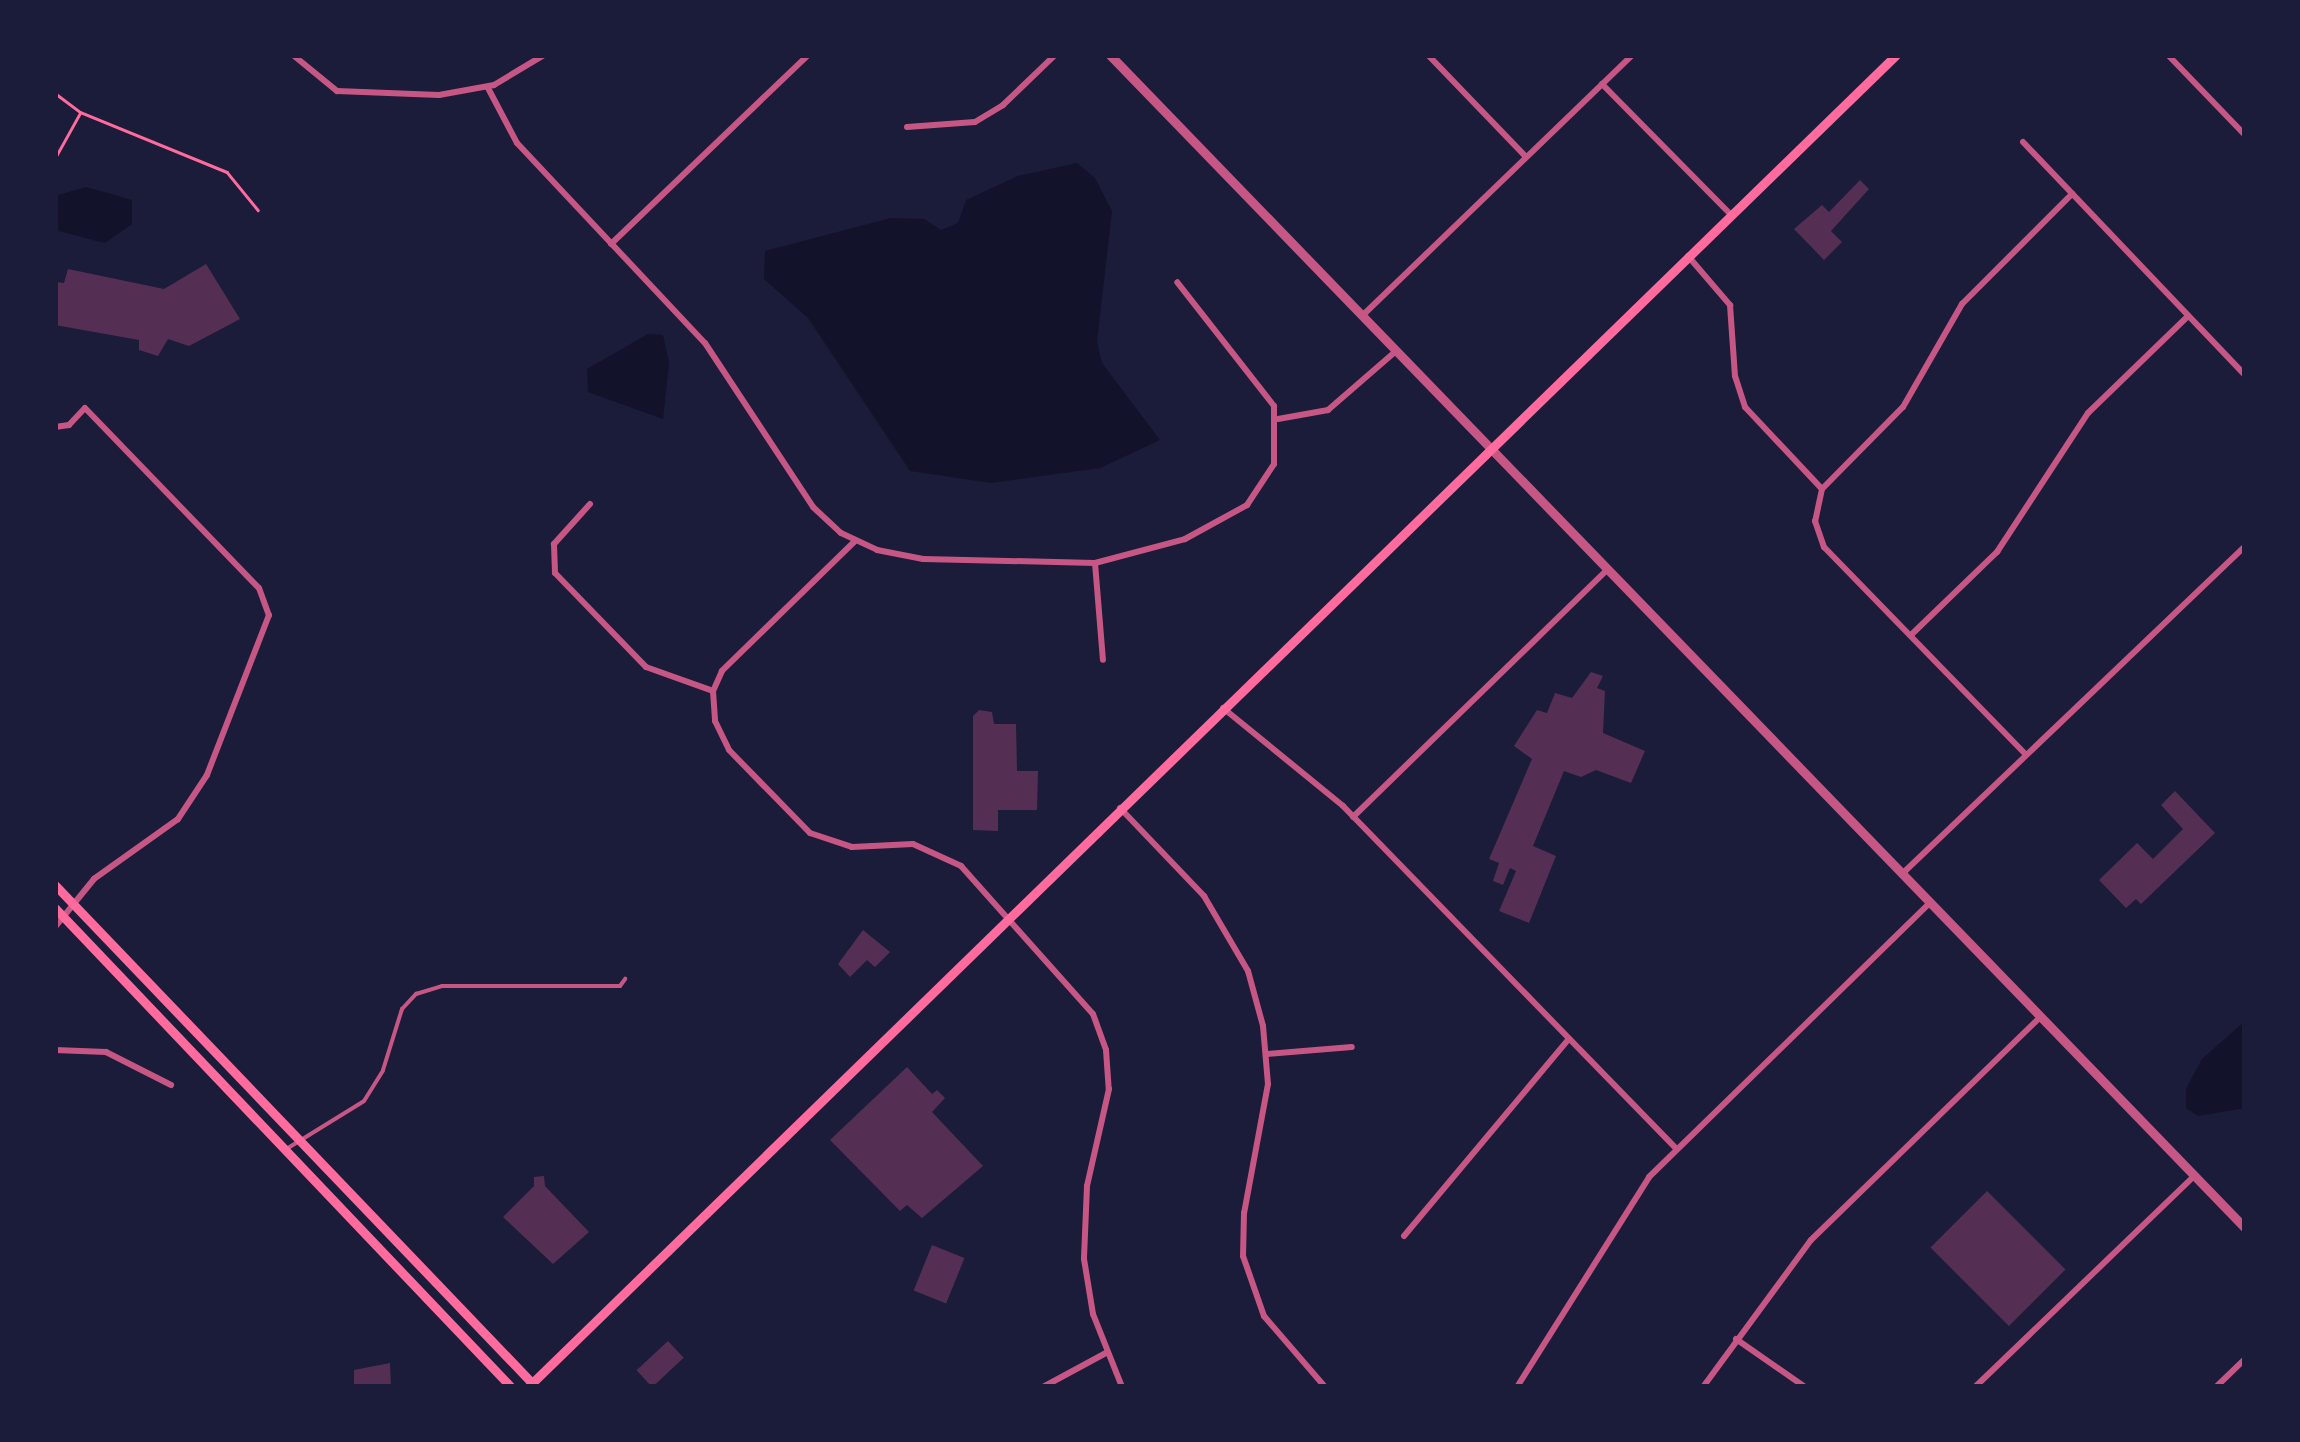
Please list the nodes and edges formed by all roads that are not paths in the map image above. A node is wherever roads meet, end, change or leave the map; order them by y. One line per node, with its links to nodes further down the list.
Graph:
1 (293, 55): 11 (street)
2 (544, 55): 11 (street)
3 (808, 55): 18 (street)
4 (1055, 55): 12 (street)
5 (1110, 55): 21 (street)
6 (1428, 55): 15 (street)
7 (1632, 55): 10 (street)
8 (1896, 55): 17 (main road)
9 (2168, 55): 13 (street)
10 (1602, 84): 15 (street); 17 (street)
11 (488, 88): 18 (street)
12 (907, 127)
13 (2245, 135)
14 (2023, 142): 16 (street)
15 (1526, 157): 21 (street)
16 (2072, 194): 22 (street); 28 (street)
17 (1732, 215): 19 (main road)
18 (611, 244): 30 (street)
19 (1688, 256): 27 (main road); 28 (street)
20 (1177, 282): 25 (street)
21 (1362, 316): 23 (street)
22 (2188, 316): 24 (street); 34 (street)
23 (1396, 351): 25 (street); 27 (street)
24 (2245, 375)
25 (1278, 418): 32 (street)
26 (55, 426): 43 (street)
27 (1488, 447): 33 (street); 37 (main road)
28 (1822, 489): 34 (street)
29 (590, 504): 36 (street)
30 (855, 541): 32 (street); 36 (street)
31 (2245, 546): 38 (street)
32 (1095, 564): 35 (street)
33 (1607, 570): 40 (street); 41 (street)
34 (1911, 635): 38 (street)
35 (1103, 660)
36 (712, 691): 46 (street)
37 (1222, 707): 39 (main road); 40 (street)
38 (2024, 754): 41 (street)
39 (1120, 807): 46 (main road); 53 (street)
40 (1353, 817): 50 (street)
41 (1902, 874): 44 (street)
42 (55, 885): 43 (main road)
43 (72, 903): 45 (street); 55 (main road)
44 (1930, 903): 49 (street); 56 (street)
45 (58, 912): 47 (street); 57 (main road)
46 (1006, 918): 62 (street); 64 (main road)
47 (55, 927)
48 (625, 979): 55 (lane)
49 (2040, 1017): 58 (street); 61 (street)
50 (1569, 1039): 56 (street); 60 (street)
51 (1352, 1047): 53 (street)
52 (55, 1050): 54 (street)
53 (1267, 1054): 68 (street)
54 (172, 1085)
55 (297, 1141): 57 (lane); 64 (main road)
56 (1676, 1150): 69 (street)
57 (283, 1152): 65 (main road)
58 (2194, 1176): 59 (street); 72 (street)
59 (2245, 1228)
60 (1404, 1236)
61 (1736, 1339): 70 (street); 71 (street)
62 (1106, 1353): 66 (street); 67 (street)
63 (2245, 1359): 73 (street)
64 (532, 1385)
65 (510, 1387)
66 (1043, 1387)
67 (1122, 1387)
68 (1325, 1387)
69 (1517, 1387)
70 (1703, 1387)
71 (1805, 1387)
72 (1975, 1387)
73 (2216, 1387)

